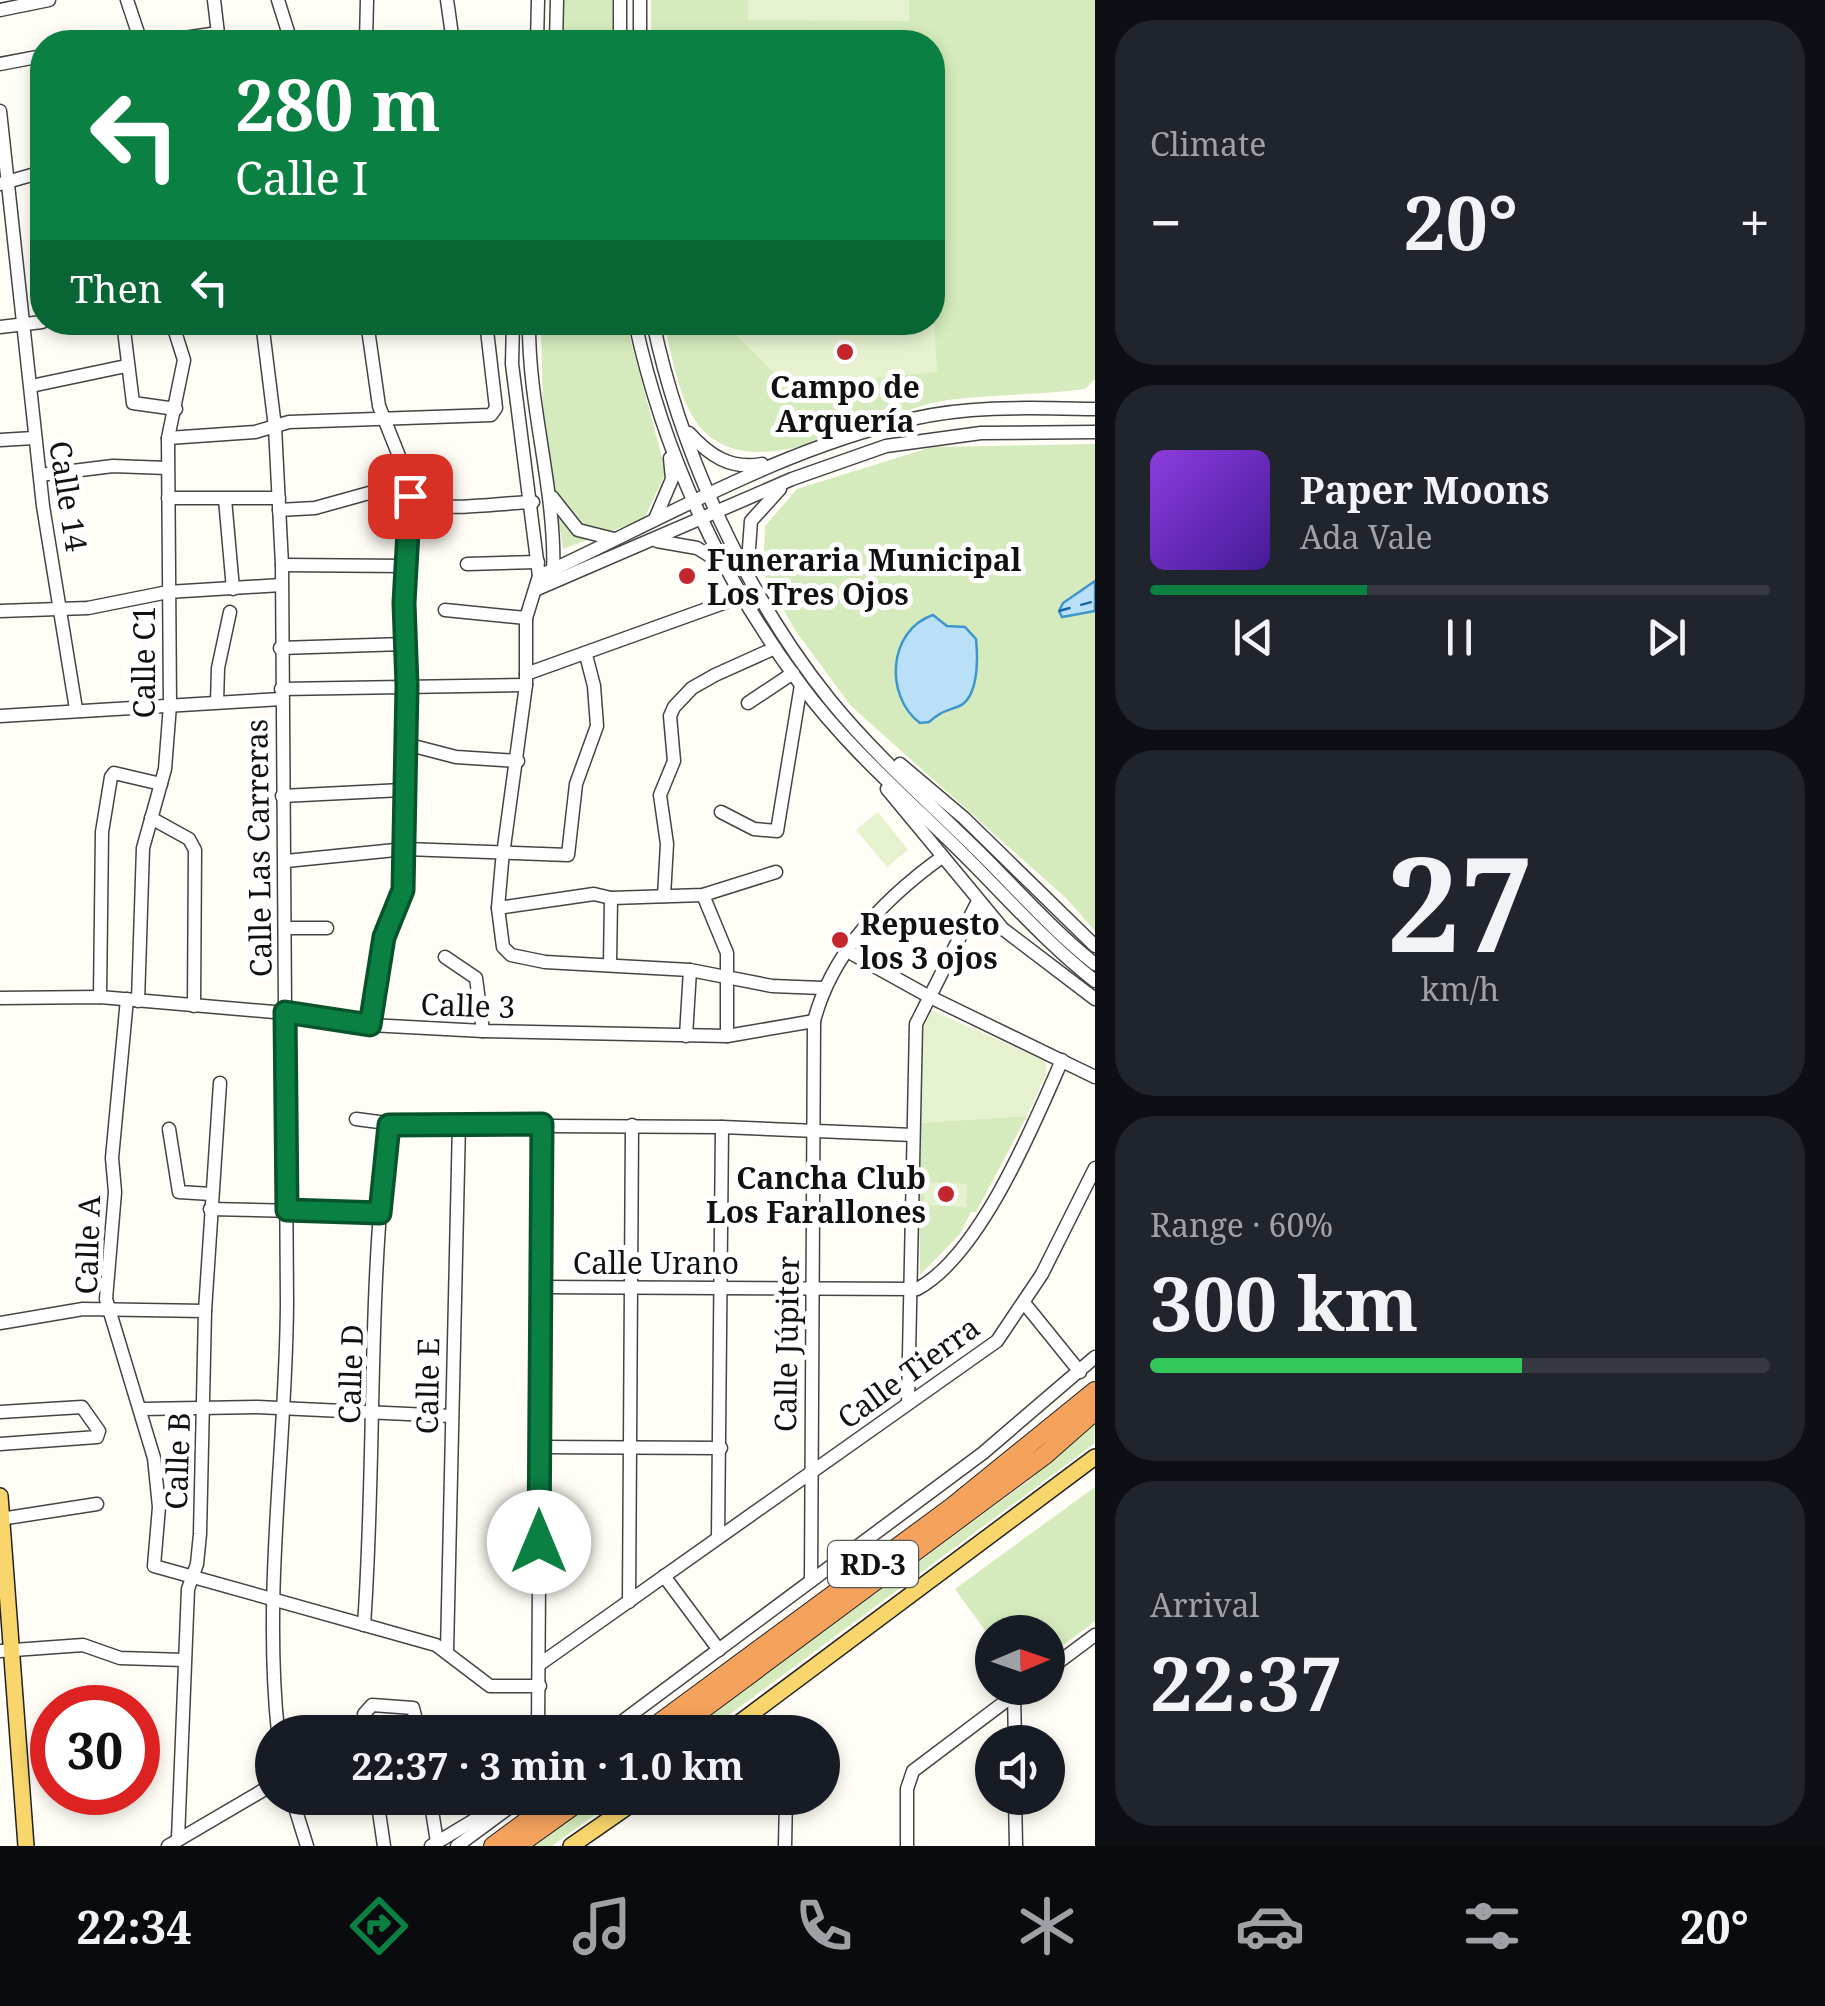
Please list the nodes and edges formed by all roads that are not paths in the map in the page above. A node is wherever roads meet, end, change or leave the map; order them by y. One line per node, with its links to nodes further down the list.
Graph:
1 (48, 0): 11 (street)
2 (127, 0): 12 (street)
3 (214, 0): 13 (street)
4 (278, 0): 14 (street)
5 (367, 0): 15 (street)
6 (447, 0): 16 (street)
7 (538, 0): 17 (street)
8 (557, 0): 18 (street)
9 (620, 0): 19 (street)
10 (640, 0): 20 (street)
11 (0, 10)
12 (137, 30)
13 (218, 30)
14 (287, 30)
15 (366, 30)
16 (451, 30)
17 (537, 30)
18 (556, 30)
19 (620, 30)
20 (640, 30)
21 (30, 58): 22 (street)
22 (0, 64)
23 (0, 111): 25 (street, Calle 14)
24 (30, 176): 25 (street)
25 (6, 183): 27 (street, Calle 14)
26 (30, 323): 27 (street)
27 (24, 324): 28 (street); 39 (street, Calle 14)
28 (0, 328)
29 (124, 335): 38 (street)
30 (176, 335): 41 (street, Calle C1)
31 (264, 335): 46 (street, Calle Las Carreras)
32 (369, 335): 44 (street)
33 (487, 335): 44 (street)
34 (513, 335): 61 (street)
35 (530, 335): 56 (street)
36 (638, 335): 51 (street)
37 (658, 335): 45 (street)
38 (126, 366): 39 (street); 41 (street)
39 (30, 386): 48 (street, Calle 14)
40 (1095, 396): 42 (street)
41 (176, 408): 49 (street, Calle C1)
42 (1054, 408): 43 (street); 52 (street)
43 (1095, 408)
44 (387, 422): 46 (street); 58 (street)
45 (682, 425): 52 (street); 57 (street)
46 (275, 426): 49 (street); 63 (street, Calle Las Carreras)
47 (1095, 432): 55 (street)
48 (34, 438): 50 (street); 54 (street, Calle 14)
49 (168, 438): 53 (street, Calle C1)
50 (0, 440)
51 (669, 446): 62 (street); 66 (street)
52 (780, 461): 57 (street)
53 (167, 468): 54 (street); 59 (street, Calle C1)
54 (40, 475): 81 (street, Calle 14)
55 (792, 479): 64 (street); 74 (street)
56 (549, 492): 67 (street); 73 (street)
57 (712, 493): 62 (street); 64 (street)
58 (410, 496): 61 (street); 63 (street); 71 (street)
59 (168, 498): 60 (street); 79 (street, Calle C1)
60 (225, 499): 63 (street); 78 (street)
61 (533, 502): 75 (street)
62 (693, 502): 65 (street); 66 (street)
63 (279, 504): 70 (street, Calle Las Carreras)
64 (720, 511): 65 (street); 74 (street)
65 (702, 519): 68 (street); 72 (street)
66 (654, 522): 67 (street)
67 (616, 540): 73 (street)
68 (654, 541): 72 (street); 77 (street)
69 (467, 564): 75 (street)
70 (282, 565): 71 (street); 76 (street, Calle Las Carreras)
71 (406, 566): 86 (street)
72 (726, 567): 80 (street)
73 (554, 570): 75 (street); 77 (street)
74 (749, 575): 99 (street)
75 (538, 576): 77 (street); 85 (street)
76 (281, 585): 78 (street); 87 (street, Calle Las Carreras)
77 (553, 585)
78 (233, 589): 79 (street)
79 (168, 592): 81 (street); 96 (street, Calle C1)
80 (743, 596): 88 (street); 89 (street)
81 (62, 609): 83 (street); 97 (street, Calle 14)
82 (445, 610): 85 (street)
83 (0, 612)
84 (230, 612): 94 (street)
85 (526, 618): 91 (street)
86 (404, 644): 87 (street); 92 (street)
87 (280, 648): 93 (street, Calle Las Carreras)
88 (775, 648): 90 (street); 116 (street)
89 (586, 654): 91 (street); 109 (street)
90 (797, 679): 95 (street); 100 (street); 106 (street)
91 (526, 680): 92 (street); 102 (street)
92 (407, 686): 93 (street); 101 (street)
93 (281, 694): 94 (street); 105 (street, Calle Las Carreras)
94 (217, 702): 96 (street)
95 (748, 703)
96 (170, 705): 97 (street); 103 (street, Calle C1)
97 (76, 709): 98 (street)
98 (0, 716)
99 (850, 724): 114 (street); 122 (street)
100 (850, 742): 110 (street); 113 (street)
101 (402, 743): 102 (street); 104 (street)
102 (518, 761): 109 (street)
103 (160, 784): 107 (street, Calle C1); 132 (street)
104 (402, 790): 105 (street); 108 (street)
105 (282, 796): 111 (street, Calle Las Carreras)
106 (721, 812)
107 (150, 818): 135 (street, Calle C1); 136 (street)
108 (404, 850): 109 (street); 111 (street); 139 (street)
109 (503, 855): 119 (street)
110 (942, 857): 113 (street); 118 (street); 123 (street, Calle Júpiter)
111 (286, 861): 120 (street, Calle Las Carreras)
112 (776, 872): 115 (street)
113 (992, 883): 114 (street)
114 (1012, 894): 125 (street); 129 (street)
115 (702, 895): 116 (street); 128 (street)
116 (664, 896): 117 (street)
117 (611, 898): 119 (street); 126 (street)
118 (978, 901): 131 (street); 134 (street)
119 (498, 908): 126 (street)
120 (285, 928): 121 (street); 137 (street, Calle Las Carreras)
121 (327, 928)
122 (1095, 946)
123 (847, 950): 130 (street, Calle Júpiter); 131 (street)
124 (445, 957): 140 (street)
125 (1095, 964)
126 (610, 965): 127 (street)
127 (690, 970): 128 (street); 141 (street)
128 (728, 976): 130 (street); 142 (street)
129 (1095, 981)
130 (822, 988): 138 (street, Calle Júpiter)
131 (928, 996): 143 (street); 154 (street)
132 (100, 997): 133 (street, Calle 3); 135 (street, Calle 3)
133 (0, 998)
134 (1095, 999)
135 (133, 1000): 136 (street, Calle 3); 165 (street, Calle A)
136 (194, 1006): 137 (street, Calle 3)
137 (285, 1012): 139 (street, Calle 3); 157 (street, Calle Las Carreras)
138 (814, 1021): 142 (street, Calle 3); 152 (street, Calle Júpiter)
139 (370, 1025): 140 (street, Calle 3)
140 (483, 1031): 141 (street, Calle 3)
141 (686, 1036): 142 (street, Calle 3)
142 (727, 1036)
143 (1062, 1060): 144 (street); 163 (street)
144 (1095, 1077)
145 (220, 1083): 156 (street, Calle B)
146 (356, 1119): 149 (street)
147 (459, 1123): 148 (street); 149 (street); 178 (street, Calle E)
148 (542, 1124): 150 (street); 159 (street)
149 (389, 1125): 158 (street, Calle D)
150 (632, 1125): 151 (street); 160 (street)
151 (722, 1126): 152 (street); 161 (street)
152 (816, 1128): 154 (street); 162 (street, Calle Júpiter)
153 (169, 1129): 156 (street)
154 (912, 1135): 163 (street)
155 (1095, 1168): 164 (street, Calle Tierra)
156 (211, 1202): 157 (street); 166 (street, Calle B)
157 (287, 1210): 158 (street); 174 (street, Calle Las Carreras)
158 (380, 1213): 175 (street, Calle D)
159 (540, 1287): 160 (street, Calle Urano); 180 (street)
160 (630, 1287): 161 (street, Calle Urano); 181 (street)
161 (720, 1288): 162 (street, Calle Urano); 182 (street)
162 (812, 1288): 163 (street, Calle Urano); 184 (street, Calle Júpiter)
163 (909, 1290): 171 (street)
164 (1024, 1304): 169 (street); 171 (street, Calle Tierra)
165 (110, 1310): 166 (street); 167 (street); 173 (street, Calle A)
166 (205, 1310): 172 (street, Calle B)
167 (0, 1323)
168 (1095, 1357): 169 (street)
169 (1080, 1372): 191 (street)
170 (1095, 1391): 209 (highway, RD-3)
171 (908, 1402): 184 (street, Calle Tierra)
172 (204, 1407): 173 (street); 174 (street); 189 (street, Calle B)
173 (142, 1409): 189 (street, Calle A)
174 (286, 1409): 175 (street); 192 (street, Calle Las Carreras)
175 (373, 1410): 178 (street); 194 (street, Calle D)
176 (1095, 1411): 210 (highway, RD-3)
177 (0, 1412): 179 (street)
178 (451, 1416): 197 (street, Calle E)
179 (0, 1444)
180 (539, 1448): 181 (street); 201 (street)
181 (630, 1448): 182 (street); 193 (street)
182 (721, 1448): 188 (street)
183 (1095, 1457): 211 (main road)
184 (810, 1474): 188 (street, Calle Tierra); 191 (street, Calle Júpiter)
185 (0, 1496): 187 (main road)
186 (97, 1504): 187 (street)
187 (1, 1519): 196 (main road)
188 (718, 1538): 190 (street, Calle Tierra)
189 (194, 1576): 192 (street); 200 (street, Calle B)
190 (664, 1576): 193 (street, Calle Tierra); 198 (street)
191 (810, 1581): 198 (street)
192 (273, 1599): 194 (street); 204 (street, Calle Las Carreras)
193 (629, 1602): 201 (street, Calle Tierra)
194 (364, 1625): 197 (street)
195 (1095, 1635): 199 (street)
196 (5, 1650): 200 (street); 225 (main road)
197 (446, 1650): 202 (street)
198 (719, 1650): 208 (street)
199 (1065, 1657)
200 (184, 1660): 223 (street, Calle B)
201 (540, 1664): 202 (street)
202 (540, 1686): 207 (street)
203 (999, 1705): 233 (street)
204 (277, 1715)
205 (364, 1715): 206 (street)
206 (416, 1715)
207 (539, 1715)
208 (631, 1715)
209 (670, 1715)
210 (695, 1715)
211 (762, 1715)
212 (255, 1795): 223 (street)
213 (297, 1815): 226 (street)
214 (379, 1815): 227 (street)
215 (431, 1815): 224 (street)
216 (491, 1815): 224 (street)
217 (499, 1815): 228 (street)
218 (535, 1815): 229 (highway)
219 (560, 1815): 230 (highway)
220 (616, 1815): 231 (main road)
221 (786, 1815): 232 (street)
222 (1016, 1815): 234 (street)
223 (173, 1842)
224 (434, 1844)
225 (26, 1846)
226 (306, 1846)
227 (384, 1846)
228 (457, 1846)
229 (493, 1846)
230 (517, 1846)
231 (571, 1846)
232 (785, 1846)
233 (907, 1846)
234 (1016, 1846)

